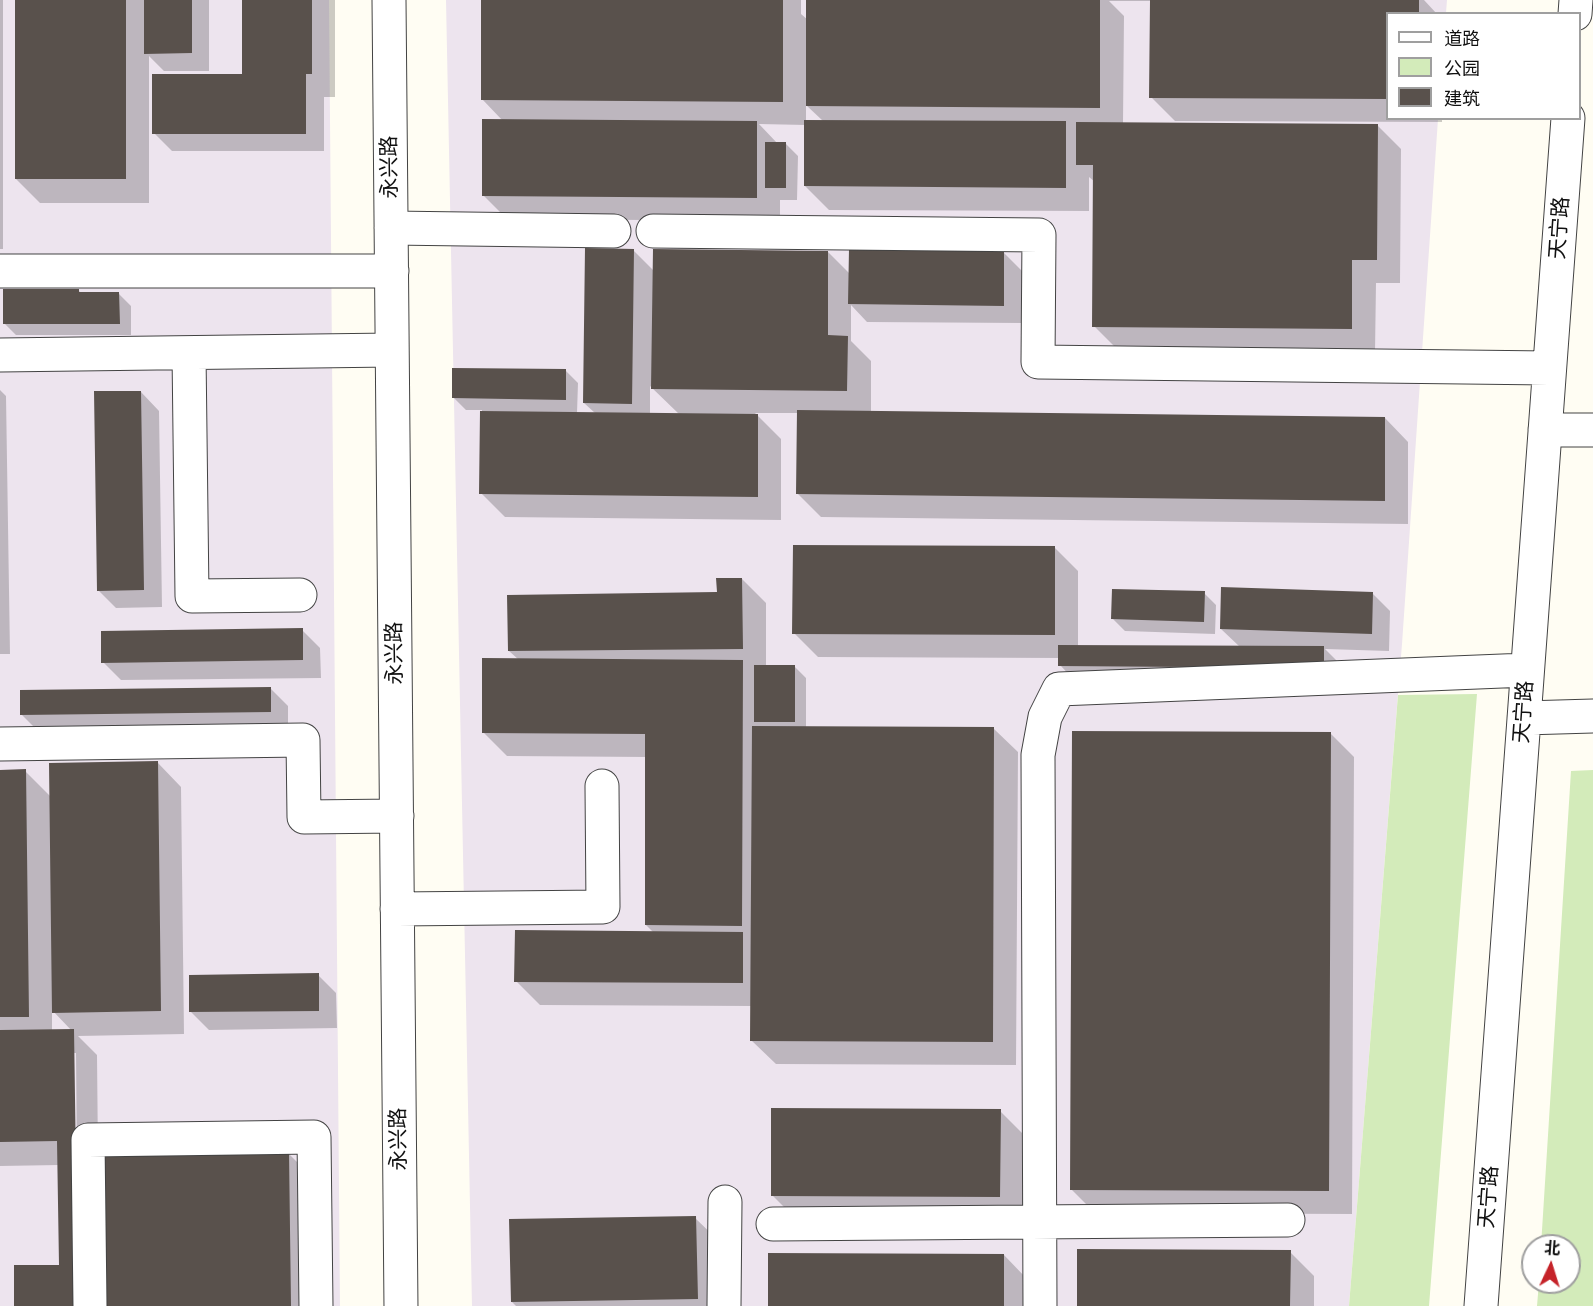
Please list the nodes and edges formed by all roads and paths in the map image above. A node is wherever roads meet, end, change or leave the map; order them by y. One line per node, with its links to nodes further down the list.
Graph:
1 (389, 0): 3 (street, 永兴路)
2 (1568, 120): 11 (street, 天宁路)
3 (391, 228): 4 (street); 7 (street, 永兴路)
4 (614, 231)
5 (653, 231): 11 (street)
6 (0, 271): 7 (street)
7 (392, 271): 8 (street, 永兴路)
8 (392, 350): 9 (street); 20 (street, 永兴路)
9 (189, 353): 10 (street); 14 (street)
10 (0, 355)
11 (1549, 368): 12 (street, 天宁路)
12 (1545, 430): 13 (street); 15 (street, 天宁路)
13 (1593, 430)
14 (300, 595)
15 (1527, 670): 17 (street, 天宁路); 24 (street)
16 (1593, 716): 17 (street)
17 (1524, 718): 31 (street, 天宁路)
18 (0, 744): 20 (street)
19 (602, 786): 21 (street)
20 (397, 816): 21 (street, 永兴路)
21 (397, 909): 28 (street, 永兴路)
22 (724, 1203): 29 (street)
23 (1288, 1220): 24 (street)
24 (1039, 1222): 25 (street); 30 (street)
25 (773, 1224)
26 (90, 1306): 27 (street)
27 (316, 1306)
28 (401, 1306)
29 (724, 1306)
30 (1040, 1306)
31 (1481, 1306)

